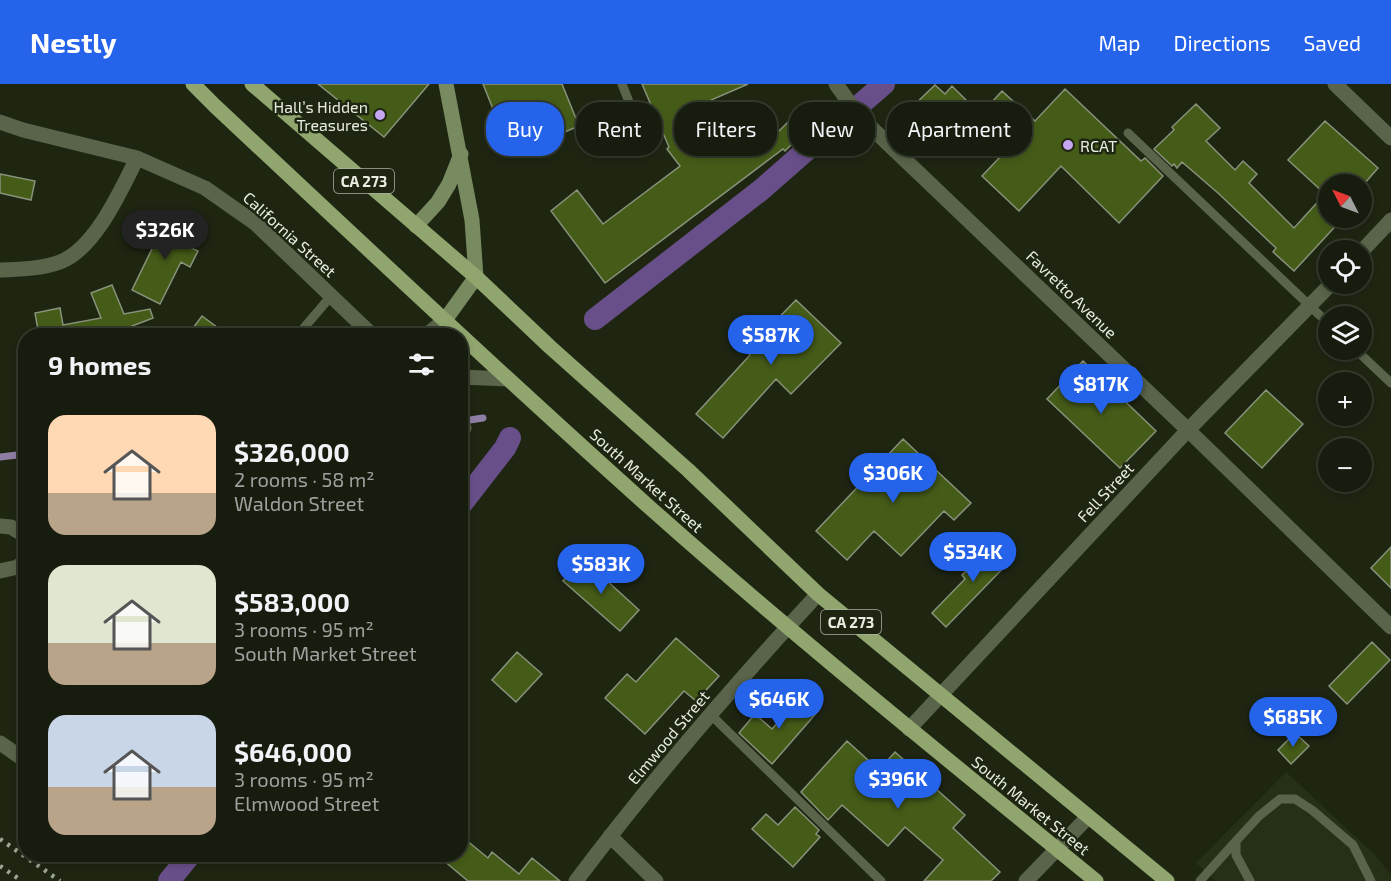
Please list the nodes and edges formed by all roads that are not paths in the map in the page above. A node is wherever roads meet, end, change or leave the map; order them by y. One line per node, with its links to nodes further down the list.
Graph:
1 (193, 84): 22 (main road, South Market Street / CA 273)
2 (252, 84): 14 (main road, CA 273)
3 (446, 84): 11 (street)
4 (622, 84): 7 (lane)
5 (836, 84): 32 (street, Favretto Avenue)
6 (1335, 84): 10 (street)
7 (629, 102)
8 (0, 122): 12 (street, California Street)
9 (1128, 134): 20 (lane)
10 (1391, 138)
11 (461, 154): 14 (street); 17 (street)
12 (137, 158): 16 (street); 19 (street, California Street)
13 (1391, 220): 15 (street)
14 (416, 226): 17 (main road, CA 273)
15 (1372, 240)
16 (0, 270)
17 (476, 277): 22 (street); 37 (main road, South Market Street / CA 273)
18 (1321, 294): 20 (street, Fell Street)
19 (331, 296): 23 (lane); 24 (street, California Street)
20 (1310, 306): 21 (lane); 32 (street, Fell Street)
21 (1318, 314)
22 (445, 320): 25 (street); 26 (main road, South Market Street / CA 273)
23 (304, 328)
24 (365, 328)
25 (435, 328)
26 (453, 328)
27 (468, 342): 30 (main road, South Market Street / CA 273)
28 (1367, 360): 31 (lane)
29 (468, 378): 30 (street)
30 (508, 380): 38 (main road, South Market Street / CA 273)
31 (1391, 383)
32 (1188, 430): 39 (street, Favretto Avenue); 40 (street, Fell Street)
33 (0, 526): 34 (street)
34 (18, 531)
35 (18, 567): 36 (street)
36 (0, 571)
37 (818, 594): 38 (street, Elmwood Street); 40 (main road, South Market Street / CA 273)
38 (789, 626): 41 (street, Elmwood Street); 42 (main road, South Market Street / CA 273)
39 (1391, 627)
40 (939, 695): 42 (street, Fell Street); 45 (main road, South Market Street / CA 273)
41 (710, 714): 46 (street, Elmwood Street); 51 (lane)
42 (909, 729): 48 (main road, South Market Street / CA 273)
43 (0, 743): 44 (street)
44 (18, 755)
45 (1088, 817): 48 (street); 54 (main road, South Market Street / CA 273)
46 (610, 836): 49 (street, Elmwood Street); 50 (street)
47 (1236, 842): 55 (lane); 56 (lane); 57 (lane)
48 (1057, 849): 52 (street); 53 (main road, South Market Street / CA 273)
49 (576, 881)
50 (656, 881)
51 (881, 881)
52 (1026, 881)
53 (1096, 881)
54 (1167, 881)
55 (1200, 881)
56 (1250, 881)
57 (1371, 881)

